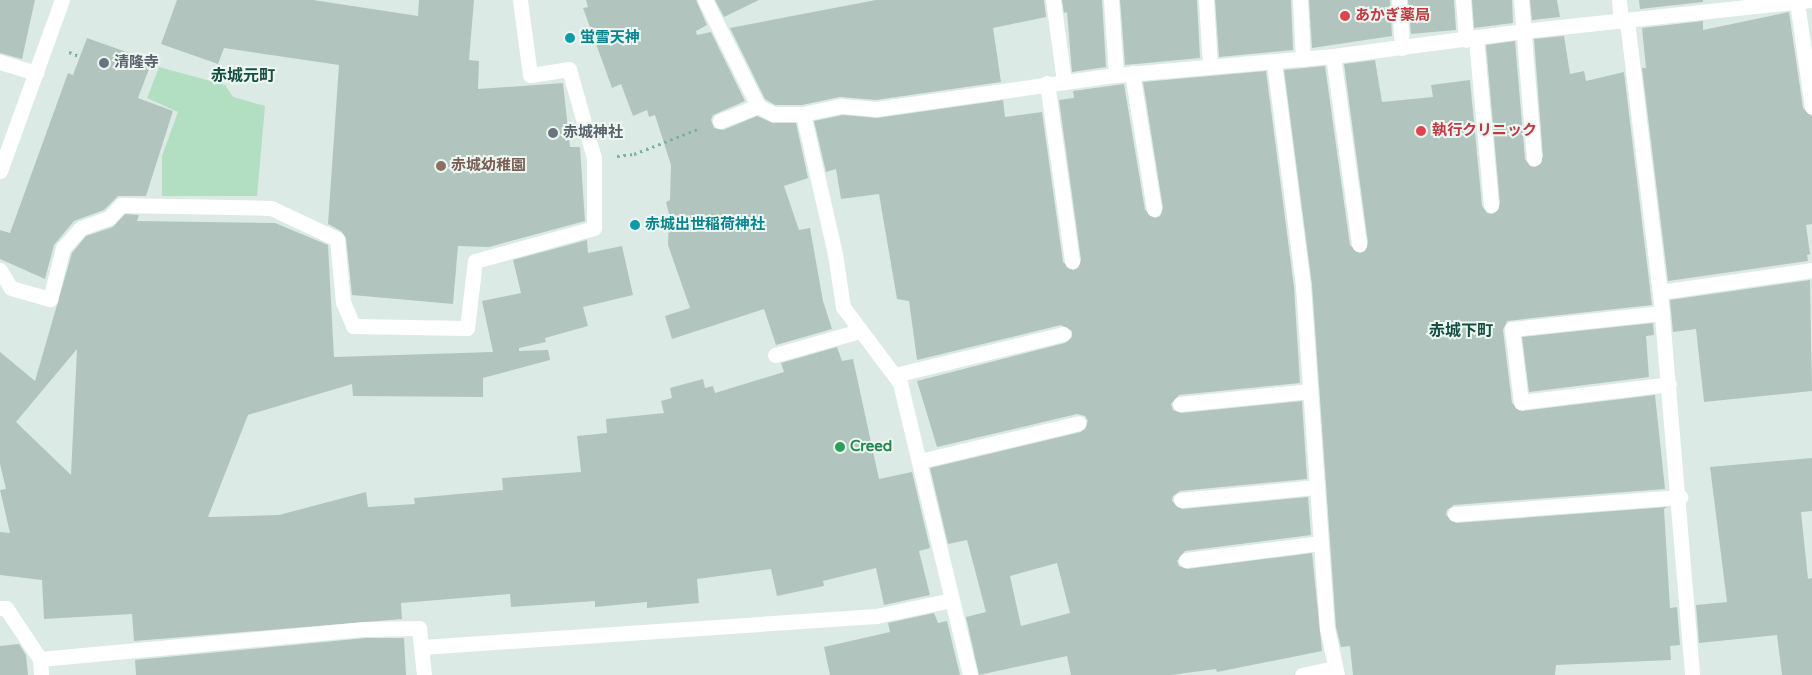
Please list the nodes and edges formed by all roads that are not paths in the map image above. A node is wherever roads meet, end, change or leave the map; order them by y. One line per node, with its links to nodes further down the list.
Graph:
1 (62, 0): 23 (street)
2 (520, 0): 38 (street)
3 (705, 0): 28 (street)
4 (1054, 0): 26 (street)
5 (1112, 0): 25 (street)
6 (1206, 0): 22 (street)
7 (1300, 0): 19 (street)
8 (1399, 0): 17 (street)
9 (1463, 0): 16 (street)
10 (1521, 0): 15 (street)
11 (1619, 0): 14 (street)
12 (1804, 1): 13 (street); 29 (street)
13 (1761, 2): 14 (street)
14 (1624, 21): 15 (street); 40 (street)
15 (1522, 31): 16 (street); 32 (street)
16 (1471, 40): 17 (street); 34 (street)
17 (1402, 48): 18 (street)
18 (1333, 56): 19 (street); 36 (street)
19 (1302, 59): 21 (street)
20 (0, 62): 23 (street)
21 (1274, 62): 22 (street); 47 (street)
22 (1210, 66): 24 (street)
23 (36, 73): 33 (street)
24 (1132, 73): 25 (street); 35 (street)
25 (1116, 74): 26 (street)
26 (1064, 81): 27 (street)
27 (1047, 83): 30 (street); 37 (street)
28 (758, 106): 30 (street); 31 (street)
29 (1812, 106)
30 (803, 114): 42 (street)
31 (720, 121)
32 (1534, 158)
33 (0, 171)
34 (1491, 205)
35 (1154, 210)
36 (1359, 244)
37 (1072, 261)
38 (0, 270)
39 (1812, 270): 40 (street)
40 (1660, 292): 41 (street)
41 (1662, 313): 46 (street); 46 (street)
42 (860, 330): 44 (street); 45 (street)
43 (1063, 334): 45 (street)
44 (775, 355)
45 (895, 375): 50 (street)
46 (1669, 384): 52 (street)
47 (1310, 391): 48 (street); 51 (street)
48 (1180, 404)
49 (1079, 423): 50 (street)
50 (920, 461): 57 (street)
51 (1317, 487): 53 (street); 55 (street)
52 (1680, 497): 54 (street); 66 (street)
53 (1181, 500)
54 (1455, 514)
55 (1320, 543): 56 (street); 61 (street)
56 (1186, 560)
57 (951, 600): 59 (street); 64 (street)
58 (0, 608): 60 (street)
59 (422, 646): 60 (street); 63 (street)
60 (40, 659): 62 (street)
61 (1336, 672): 65 (street)
62 (41, 675)
63 (424, 675)
64 (970, 675)
65 (1302, 675)
66 (1692, 675)

